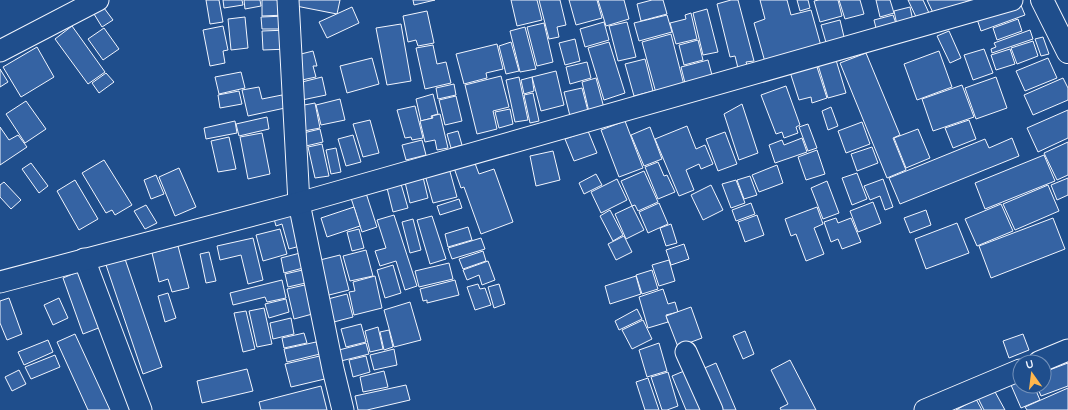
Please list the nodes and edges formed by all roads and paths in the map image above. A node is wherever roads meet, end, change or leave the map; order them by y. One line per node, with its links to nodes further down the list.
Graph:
1 (98, 0): 5 (street)
2 (288, 0): 7 (street)
3 (1012, 0): 7 (street)
4 (1042, 0): 6 (main road)
5 (0, 51)
6 (1068, 52)
7 (299, 203): 8 (street); 16 (street)
8 (84, 259): 9 (street); 15 (street)
9 (0, 282)
10 (1068, 350): 12 (street)
11 (686, 352): 17 (street)
12 (1052, 357)
13 (1012, 374): 14 (street)
14 (947, 406): 18 (street)
15 (141, 410)
16 (343, 410)
17 (712, 410)
18 (925, 410)

